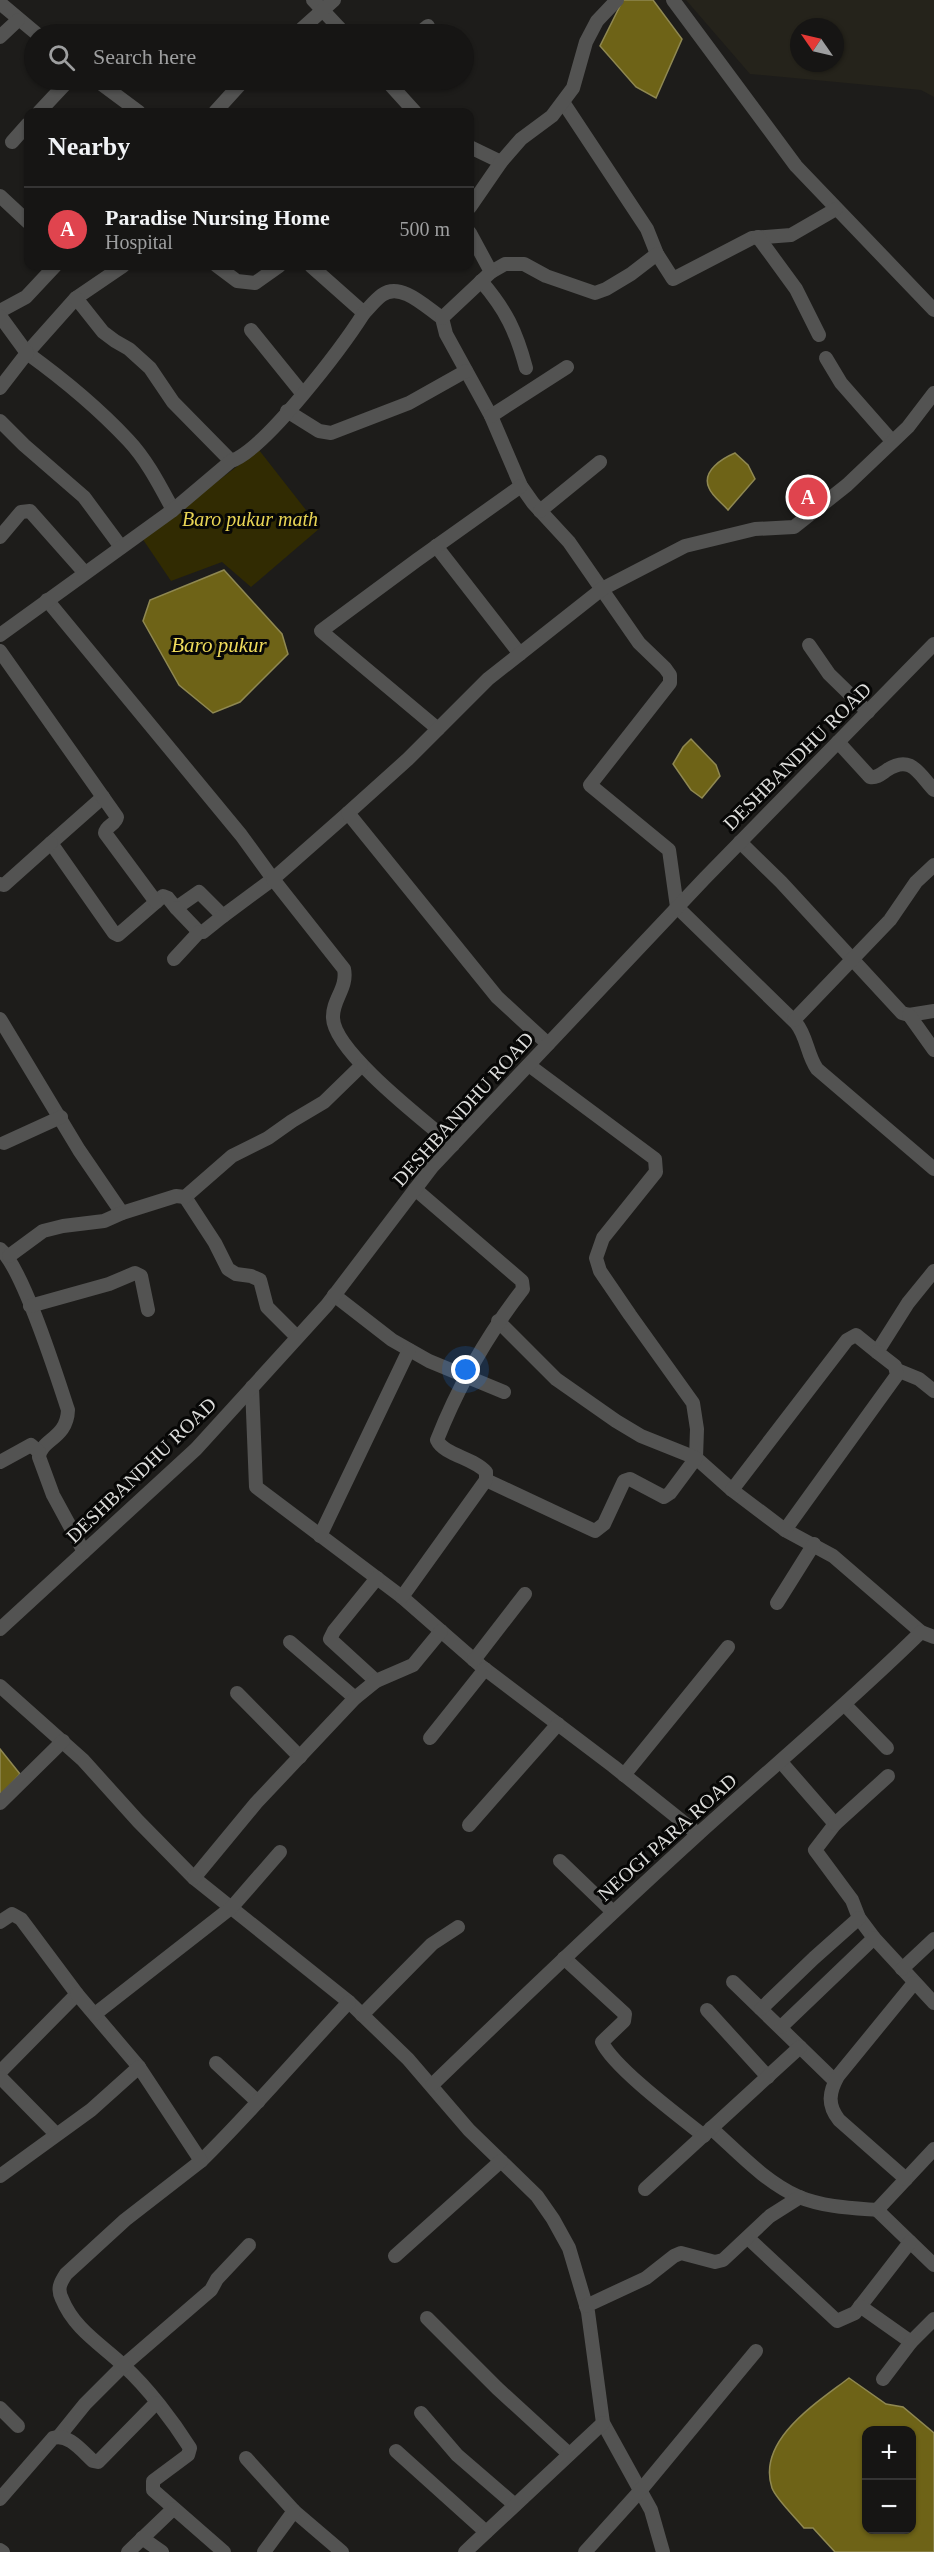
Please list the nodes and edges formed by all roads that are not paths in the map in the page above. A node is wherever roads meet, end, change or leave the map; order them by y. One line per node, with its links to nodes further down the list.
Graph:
1 (313, 0): 6 (street)
2 (334, 0): 6 (street)
3 (617, 0): 16 (street)
4 (673, 0): 27 (street)
5 (0, 3): 7 (street)
6 (323, 11): 9 (street); 10 (street)
7 (18, 20): 8 (street); 11 (street)
8 (24, 24)
9 (308, 24)
10 (335, 24)
11 (0, 38)
12 (60, 90): 17 (street)
13 (109, 90): 18 (street)
14 (235, 90): 19 (street)
15 (395, 90): 20 (street)
16 (562, 102): 24 (street); 31 (street)
17 (43, 108)
18 (133, 108)
19 (219, 108)
20 (411, 108)
21 (24, 128): 22 (street)
22 (12, 142)
23 (474, 149): 24 (street)
24 (501, 162): 26 (street)
25 (0, 196): 28 (street)
26 (474, 201)
27 (836, 209): 29 (street); 39 (street)
28 (24, 218)
29 (758, 237): 31 (street); 45 (street)
30 (474, 243): 37 (street)
31 (657, 254): 37 (street)
32 (51, 270): 40 (street)
33 (113, 270): 38 (street)
34 (223, 270): 35 (street)
35 (273, 270)
36 (316, 270): 41 (street)
37 (486, 276): 43 (street); 49 (street)
38 (76, 298): 46 (street); 58 (street)
39 (934, 310)
40 (0, 311)
41 (364, 313): 43 (street); 52 (street)
42 (0, 316): 46 (street)
43 (442, 318): 50 (street)
44 (251, 330): 52 (street)
45 (819, 335)
46 (27, 353): 51 (street); 61 (street)
47 (826, 358): 57 (street)
48 (567, 367): 55 (street)
49 (526, 368)
50 (466, 371): 54 (street); 55 (street)
51 (0, 388)
52 (302, 393): 54 (street)
53 (934, 393): 57 (street)
54 (287, 411): 58 (street)
55 (490, 416): 60 (street)
56 (0, 421): 65 (street)
57 (892, 441): 67 (street)
58 (231, 461): 61 (street)
59 (600, 462): 62 (street)
60 (521, 486): 62 (street); 64 (street)
61 (173, 510): 65 (street)
62 (540, 511): 67 (street)
63 (0, 537): 66 (street)
64 (436, 546): 73 (street); 75 (street)
65 (121, 547): 66 (street)
66 (85, 573): 68 (street)
67 (602, 589): 73 (street); 86 (street)
68 (47, 600): 69 (street); 83 (street)
69 (0, 635)
70 (934, 644): 74 (street, DESHBANDHU ROAD)
71 (808, 645): 74 (street)
72 (0, 651): 78 (street)
73 (520, 654): 75 (street)
74 (868, 712): 76 (street, DESHBANDHU ROAD)
75 (438, 729): 79 (street)
76 (838, 742): 77 (street); 80 (street, DESHBANDHU ROAD)
77 (934, 790)
78 (103, 797): 81 (street); 85 (street)
79 (348, 813): 83 (street); 96 (street)
80 (740, 842): 86 (street, DESHBANDHU ROAD); 91 (street)
81 (51, 843): 84 (street); 85 (street)
82 (934, 865): 91 (street)
83 (273, 879): 88 (street); 98 (street)
84 (0, 884)
85 (156, 902): 87 (street)
86 (677, 907): 95 (street); 96 (street, DESHBANDHU ROAD)
87 (176, 908): 88 (street); 89 (street)
88 (223, 916): 89 (street)
89 (199, 932): 90 (street)
90 (174, 959)
91 (853, 961): 93 (street); 95 (street)
92 (934, 1011): 93 (street)
93 (909, 1015): 97 (street)
94 (0, 1019): 100 (street)
95 (794, 1020): 103 (street)
96 (548, 1044): 99 (street, DESHBANDHU ROAD)
97 (934, 1050)
98 (361, 1066): 102 (street); 105 (street)
99 (530, 1066): 102 (street, DESHBANDHU ROAD); 122 (street)
100 (61, 1117): 101 (street); 106 (street)
101 (4, 1143)
102 (453, 1145): 104 (street, DESHBANDHU ROAD)
103 (934, 1169)
104 (415, 1189): 109 (street, DESHBANDHU ROAD); 112 (street)
105 (185, 1197): 106 (street); 113 (street)
106 (122, 1213): 107 (street)
107 (4, 1252): 110 (street)
108 (934, 1270): 115 (street)
109 (334, 1295): 113 (street, DESHBANDHU ROAD); 114 (street)
110 (30, 1306): 111 (street); 121 (street)
111 (148, 1310)
112 (498, 1321): 117 (street); 122 (street)
113 (297, 1337): 118 (street, DESHBANDHU ROAD)
114 (409, 1350): 117 (street); 127 (street)
115 (877, 1352): 116 (street); 125 (street)
116 (897, 1370): 119 (street); 126 (street)
117 (467, 1378): 120 (street); 124 (street)
118 (252, 1387): 127 (street); 129 (street, DESHBANDHU ROAD)
119 (934, 1391)
120 (504, 1392)
121 (39, 1452): 123 (street); 129 (street)
122 (696, 1458): 124 (street); 125 (street)
123 (0, 1462)
124 (486, 1480): 132 (street)
125 (732, 1490): 126 (street)
126 (785, 1530): 128 (street)
127 (320, 1536): 130 (street)
128 (814, 1544): 133 (street); 136 (street)
129 (84, 1552): 134 (street, DESHBANDHU ROAD)
130 (377, 1578): 132 (street); 140 (street)
131 (525, 1594): 139 (street)
132 (402, 1598): 135 (street)
133 (777, 1603)
134 (0, 1629)
135 (441, 1631): 139 (street); 140 (street)
136 (929, 1631): 144 (street, NEOGI PARA ROAD)
137 (290, 1642): 143 (street)
138 (728, 1647): 151 (street)
139 (480, 1665): 145 (street); 146 (street)
140 (376, 1681): 143 (street)
141 (0, 1686): 147 (street)
142 (237, 1693): 149 (street)
143 (355, 1698): 149 (street)
144 (846, 1705): 148 (street); 150 (street, NEOGI PARA ROAD)
145 (558, 1724): 151 (street); 155 (street)
146 (430, 1738)
147 (63, 1741): 153 (street); 159 (street)
148 (887, 1748)
149 (300, 1757): 159 (street)
150 (782, 1762): 154 (street); 156 (street, NEOGI PARA ROAD)
151 (624, 1775): 156 (street)
152 (888, 1776): 154 (street)
153 (0, 1803)
154 (835, 1824): 162 (street)
155 (469, 1825)
156 (698, 1834): 161 (street, NEOGI PARA ROAD)
157 (280, 1852): 160 (street)
158 (560, 1861): 161 (street)
159 (194, 1878): 160 (street)
160 (232, 1907): 172 (street); 176 (street)
161 (613, 1912): 167 (street, NEOGI PARA ROAD)
162 (860, 1918): 165 (street); 174 (street)
163 (0, 1923): 171 (street)
164 (458, 1927): 177 (street)
165 (874, 1938): 168 (street); 178 (street)
166 (934, 1939): 168 (street)
167 (564, 1958): 186 (street, NEOGI PARA ROAD); 188 (street)
168 (902, 1969): 170 (street)
169 (733, 1982): 174 (street)
170 (914, 1983): 173 (street); 185 (street)
171 (78, 1994): 176 (street); 182 (street)
172 (350, 2002): 177 (street); 187 (street)
173 (934, 2003)
174 (761, 2009): 178 (street)
175 (707, 2010): 184 (street)
176 (95, 2014): 181 (street)
177 (362, 2015): 186 (street)
178 (781, 2027): 179 (street)
179 (800, 2047): 184 (street); 185 (street)
180 (216, 2063): 187 (street)
181 (139, 2067): 189 (street); 191 (street)
182 (0, 2072)
183 (0, 2077): 189 (street)
184 (768, 2078): 188 (street)
185 (835, 2081): 194 (street)
186 (432, 2085): 192 (street)
187 (258, 2102): 191 (street)
188 (707, 2132): 195 (street); 196 (street)
189 (56, 2134): 193 (street)
190 (934, 2149): 194 (street)
191 (201, 2161): 209 (street)
192 (501, 2161): 201 (street); 203 (street)
193 (0, 2176)
194 (906, 2179): 197 (street)
195 (645, 2189)
196 (800, 2197): 197 (street); 198 (street)
197 (877, 2210): 199 (street)
198 (748, 2238): 203 (street); 204 (street)
199 (910, 2242): 202 (street); 204 (street)
200 (249, 2245): 209 (street)
201 (395, 2256)
202 (934, 2265)
203 (586, 2306): 214 (street)
204 (860, 2306): 207 (street)
205 (427, 2318): 218 (street)
206 (934, 2319): 207 (street)
207 (910, 2342): 210 (street)
208 (756, 2351): 220 (street)
209 (124, 2366): 211 (street); 216 (street)
210 (883, 2379)
211 (156, 2403): 216 (street); 223 (street)
212 (0, 2408): 215 (street)
213 (421, 2413): 222 (street)
214 (603, 2423): 218 (street); 220 (street)
215 (18, 2426)
216 (60, 2435): 221 (street)
217 (396, 2451): 225 (street)
218 (569, 2454): 222 (street)
219 (246, 2458): 224 (street)
220 (640, 2491): 233 (street); 234 (street)
221 (0, 2499)
222 (515, 2505): 225 (street)
223 (173, 2509): 226 (street); 229 (street)
224 (294, 2511): 230 (street); 231 (street)
225 (486, 2532): 232 (street)
226 (142, 2538): 227 (street); 228 (street)
227 (128, 2552)
228 (162, 2552)
229 (224, 2552)
230 (264, 2552)
231 (342, 2552)
232 (465, 2552)
233 (585, 2552)
234 (663, 2552)

